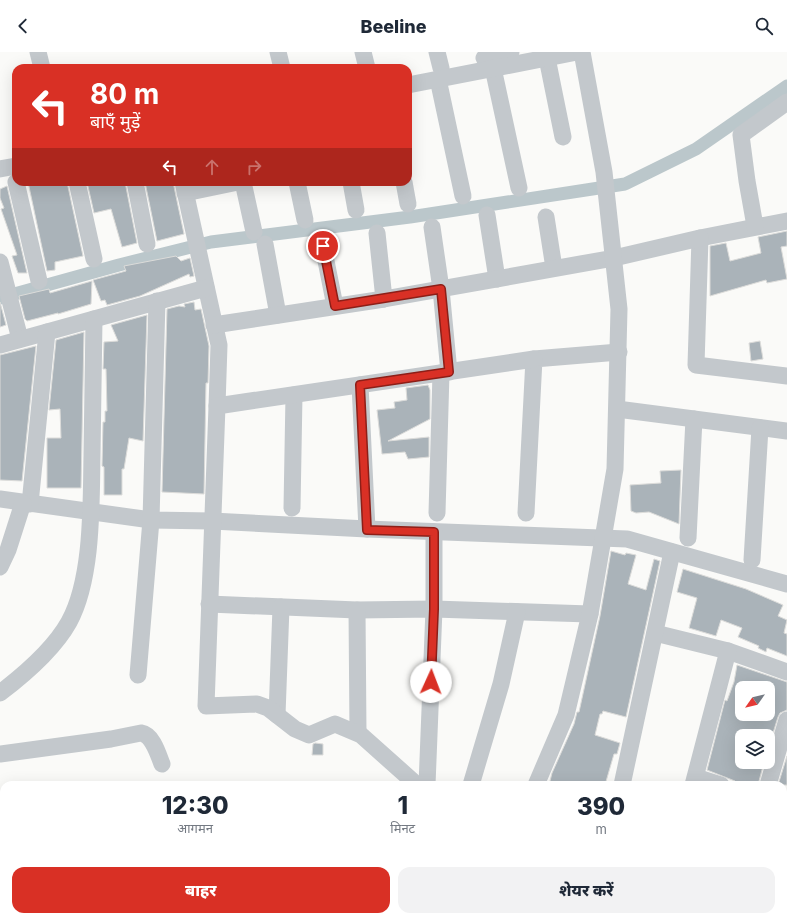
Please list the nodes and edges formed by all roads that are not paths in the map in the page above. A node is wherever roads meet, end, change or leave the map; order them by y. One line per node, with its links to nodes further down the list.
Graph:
1 (38, 52): 8 (street)
2 (278, 52): 9 (street)
3 (363, 52): 10 (street)
4 (512, 52): 11 (street)
5 (577, 52): 7 (street)
6 (582, 52): 40 (street)
7 (546, 58): 12 (street); 16 (street)
8 (41, 64)
9 (281, 64)
10 (366, 64)
11 (439, 66): 12 (street); 13 (street); 14 (street); 27 (street)
12 (493, 68): 26 (street)
13 (412, 74)
14 (412, 83)
15 (787, 102): 35 (street)
16 (563, 137)
17 (15, 186): 45 (street)
18 (78, 186): 41 (street)
19 (136, 186): 38 (street)
20 (202, 186): 25 (street)
21 (244, 186): 51 (street)
22 (298, 186): 32 (street)
23 (352, 186): 29 (street)
24 (405, 186): 28 (street)
25 (184, 188): 46 (street)
26 (519, 188)
27 (463, 196)
28 (408, 204)
29 (356, 210)
30 (487, 215): 44 (street)
31 (546, 217): 43 (street)
32 (305, 220)
33 (787, 221): 35 (street)
34 (432, 226): 47 (street)
35 (755, 226): 37 (street)
36 (377, 233): 48 (street)
37 (700, 238): 40 (street); 60 (street)
38 (147, 244)
39 (323, 246): 50 (street)
40 (614, 258): 43 (street); 57 (street)
41 (94, 259)
42 (0, 262): 55 (street)
43 (554, 268): 44 (street)
44 (497, 279): 47 (street)
45 (39, 281)
46 (206, 288): 49 (street); 53 (street)
47 (441, 289): 48 (street); 59 (street)
48 (384, 299): 50 (street)
49 (157, 301): 52 (street); 74 (street)
50 (335, 306): 51 (street)
51 (278, 316): 53 (street)
52 (94, 319): 54 (street); 71 (street)
53 (214, 325): 63 (street)
54 (47, 332): 55 (street); 69 (street)
55 (20, 339): 56 (street)
56 (0, 345)
57 (619, 352): 58 (street); 64 (street)
58 (534, 359): 59 (street); 73 (street)
59 (445, 372): 61 (street); 72 (street)
60 (787, 376)
61 (360, 385): 62 (street); 77 (street)
62 (294, 395): 63 (street); 70 (street)
63 (217, 406): 75 (street)
64 (617, 409): 65 (street); 76 (street)
65 (694, 419): 66 (street); 79 (street)
66 (760, 428): 67 (street); 81 (street)
67 (787, 431)
68 (0, 499): 69 (street)
69 (27, 504): 71 (street); 82 (street)
70 (292, 508)
71 (91, 513): 74 (street); 94 (street)
72 (437, 513)
73 (526, 513)
74 (151, 520): 75 (street); 93 (street)
75 (212, 521): 77 (street); 84 (street)
76 (605, 529): 78 (street); 80 (street); 89 (street)
77 (367, 530): 78 (street)
78 (434, 532): 86 (street)
79 (688, 538)
80 (672, 552): 83 (street); 90 (street)
81 (752, 560)
82 (0, 567)
83 (787, 584)
84 (209, 604): 85 (street); 95 (street)
85 (281, 607): 87 (street); 95 (street)
86 (434, 609): 87 (street); 88 (street); 101 (street)
87 (357, 610): 97 (street)
88 (517, 612): 89 (street); 102 (street)
89 (590, 614): 103 (street)
90 (655, 633): 91 (street); 104 (street)
91 (728, 651): 92 (street); 105 (street)
92 (787, 672)
93 (138, 675)
94 (0, 693)
95 (276, 715): 97 (street)
96 (787, 720): 106 (street)
97 (358, 733): 100 (street)
98 (0, 754): 99 (street)
99 (162, 764)
100 (412, 781)
101 (427, 781)
102 (472, 781)
103 (538, 781)
104 (623, 781)
105 (695, 781)
106 (769, 781)

